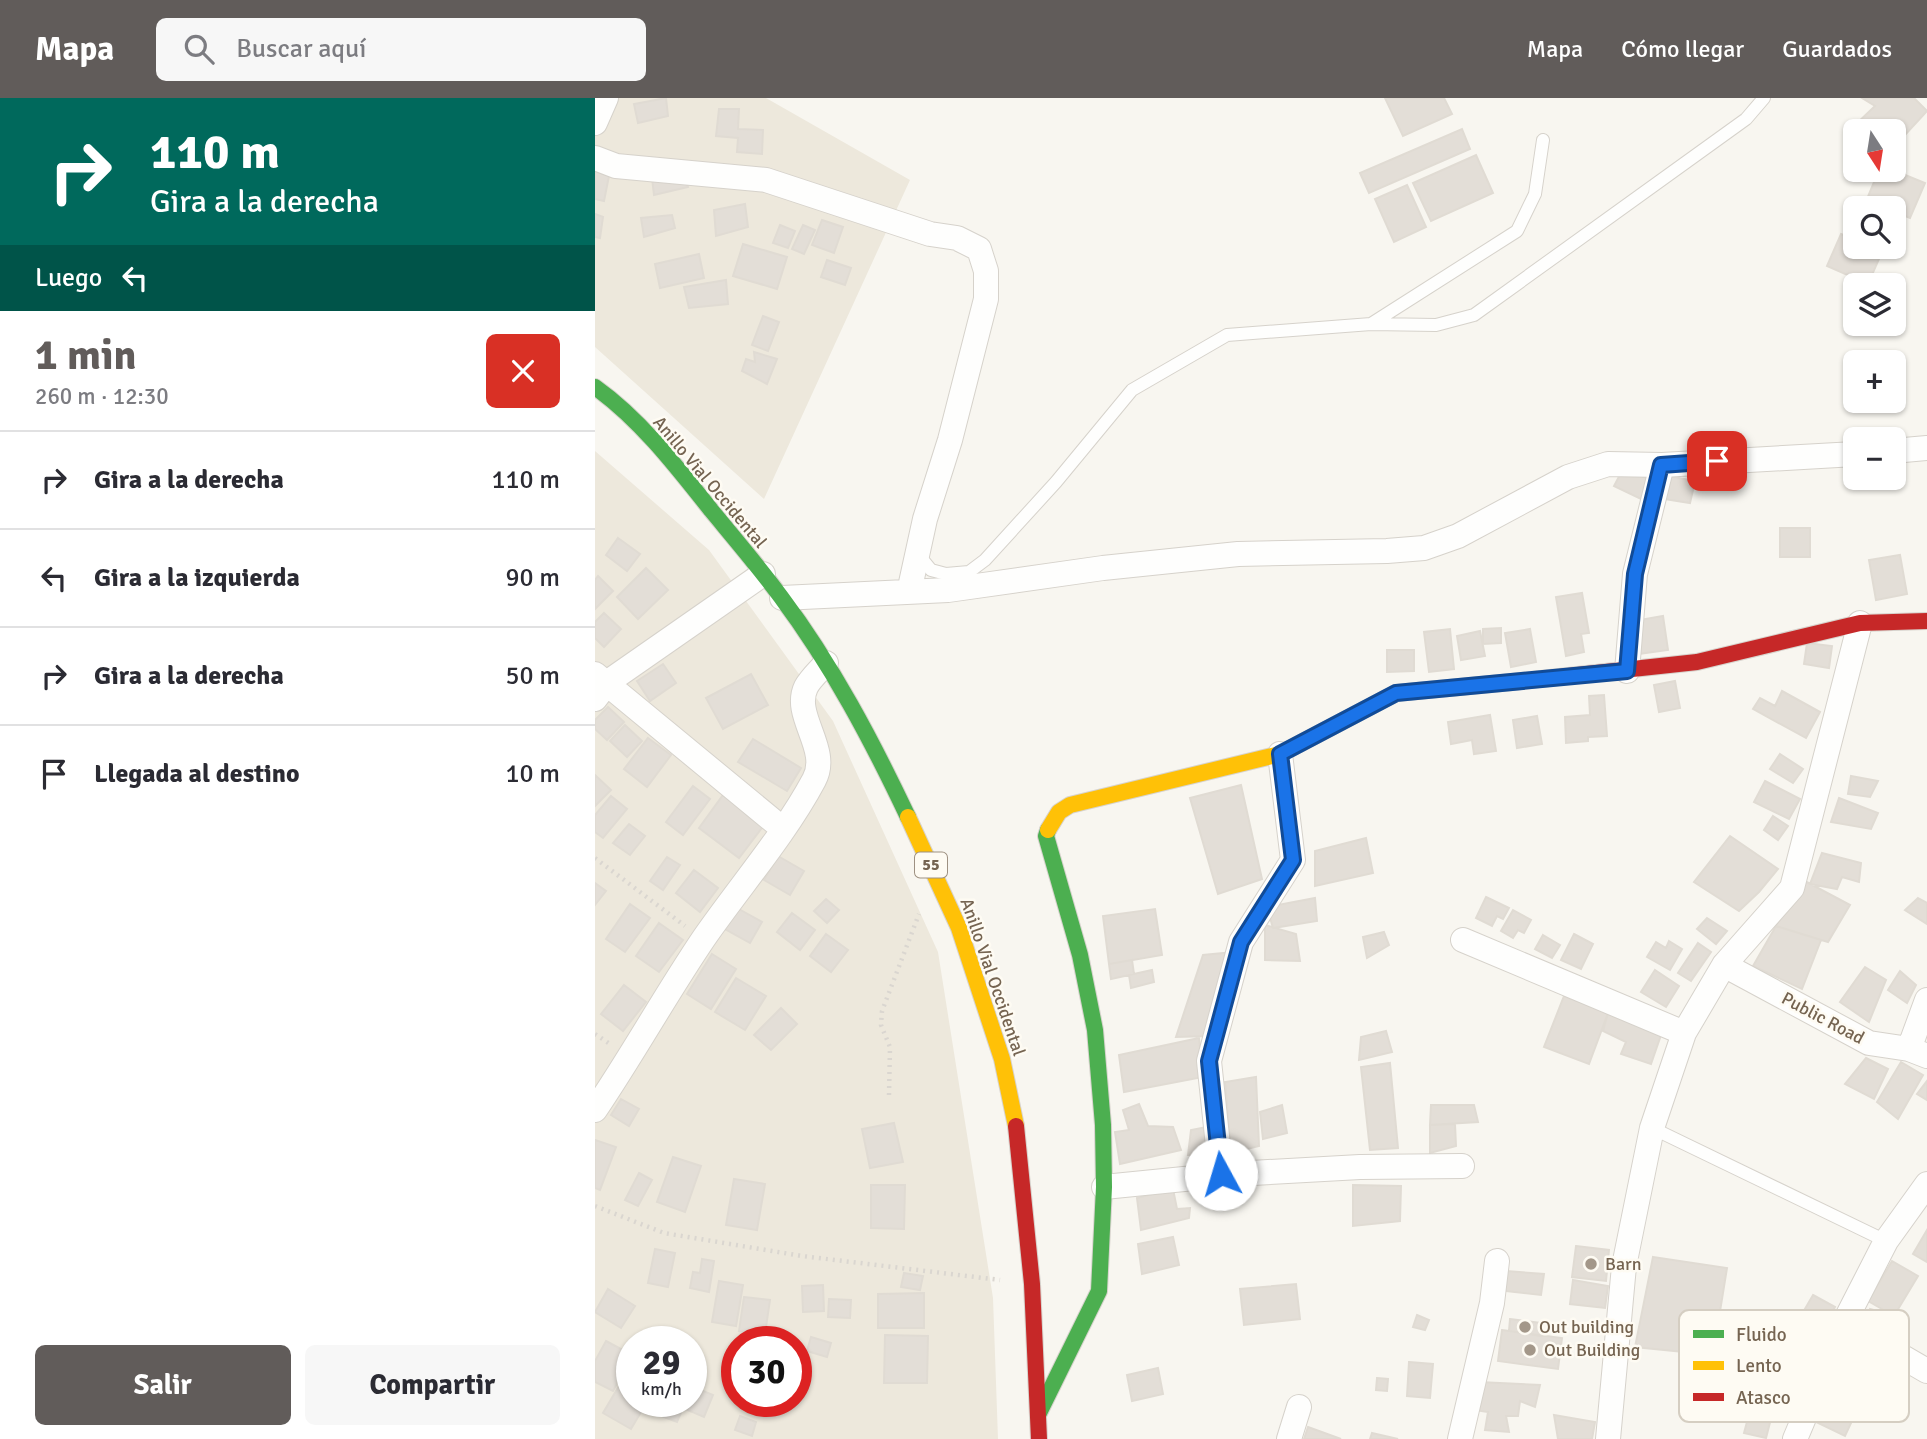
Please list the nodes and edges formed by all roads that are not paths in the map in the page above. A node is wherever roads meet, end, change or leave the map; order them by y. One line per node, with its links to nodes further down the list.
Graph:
1 (607, 98): 3 (street)
2 (1764, 98): 6 (lane)
3 (595, 123)
4 (1543, 140): 6 (lane)
5 (595, 158): 12 (street)
6 (1371, 324): 12 (lane)
7 (595, 387): 13 (main road, Anillo Vial Occidental / 55)
8 (1927, 448): 9 (street)
9 (1906, 450)
10 (1843, 455): 11 (street)
11 (1661, 465): 14 (street); 19 (street)
12 (919, 543): 14 (street)
13 (763, 575): 15 (main road, Anillo Vial Occidental / 55); 20 (street)
14 (909, 592): 15 (street)
15 (782, 598): 18 (main road, Anillo Vial Occidental / 55)
16 (1927, 621): 17 (main road)
17 (1860, 623): 19 (main road); 24 (street)
18 (826, 663): 22 (street); 40 (main road, Anillo Vial Occidental / 55)
19 (1627, 671): 21 (main road)
20 (599, 685): 22 (street)
21 (1280, 754): 31 (street); 33 (main road)
22 (783, 828): 28 (street)
23 (1462, 940): 26 (street)
24 (1724, 965): 26 (street); 27 (street, Public Road)
25 (1927, 1000): 27 (street)
26 (1683, 1032): 29 (street)
27 (1918, 1052)
28 (595, 1110)
29 (1652, 1128): 34 (lane); 45 (street)
30 (1462, 1166): 31 (street)
31 (1221, 1174): 33 (street)
32 (1927, 1184): 34 (street)
33 (1104, 1187): 40 (main road)
34 (1886, 1241): 36 (street)
35 (1497, 1261): 44 (street)
36 (1851, 1310)
37 (1909, 1361): 38 (street)
38 (1927, 1371)
39 (1299, 1407): 43 (street)
40 (1038, 1415): 42 (main road, Anillo Vial Occidental / 55)
41 (1802, 1422): 46 (street)
42 (1039, 1439)
43 (1289, 1439)
44 (1460, 1439)
45 (1608, 1439)
46 (1795, 1439)

